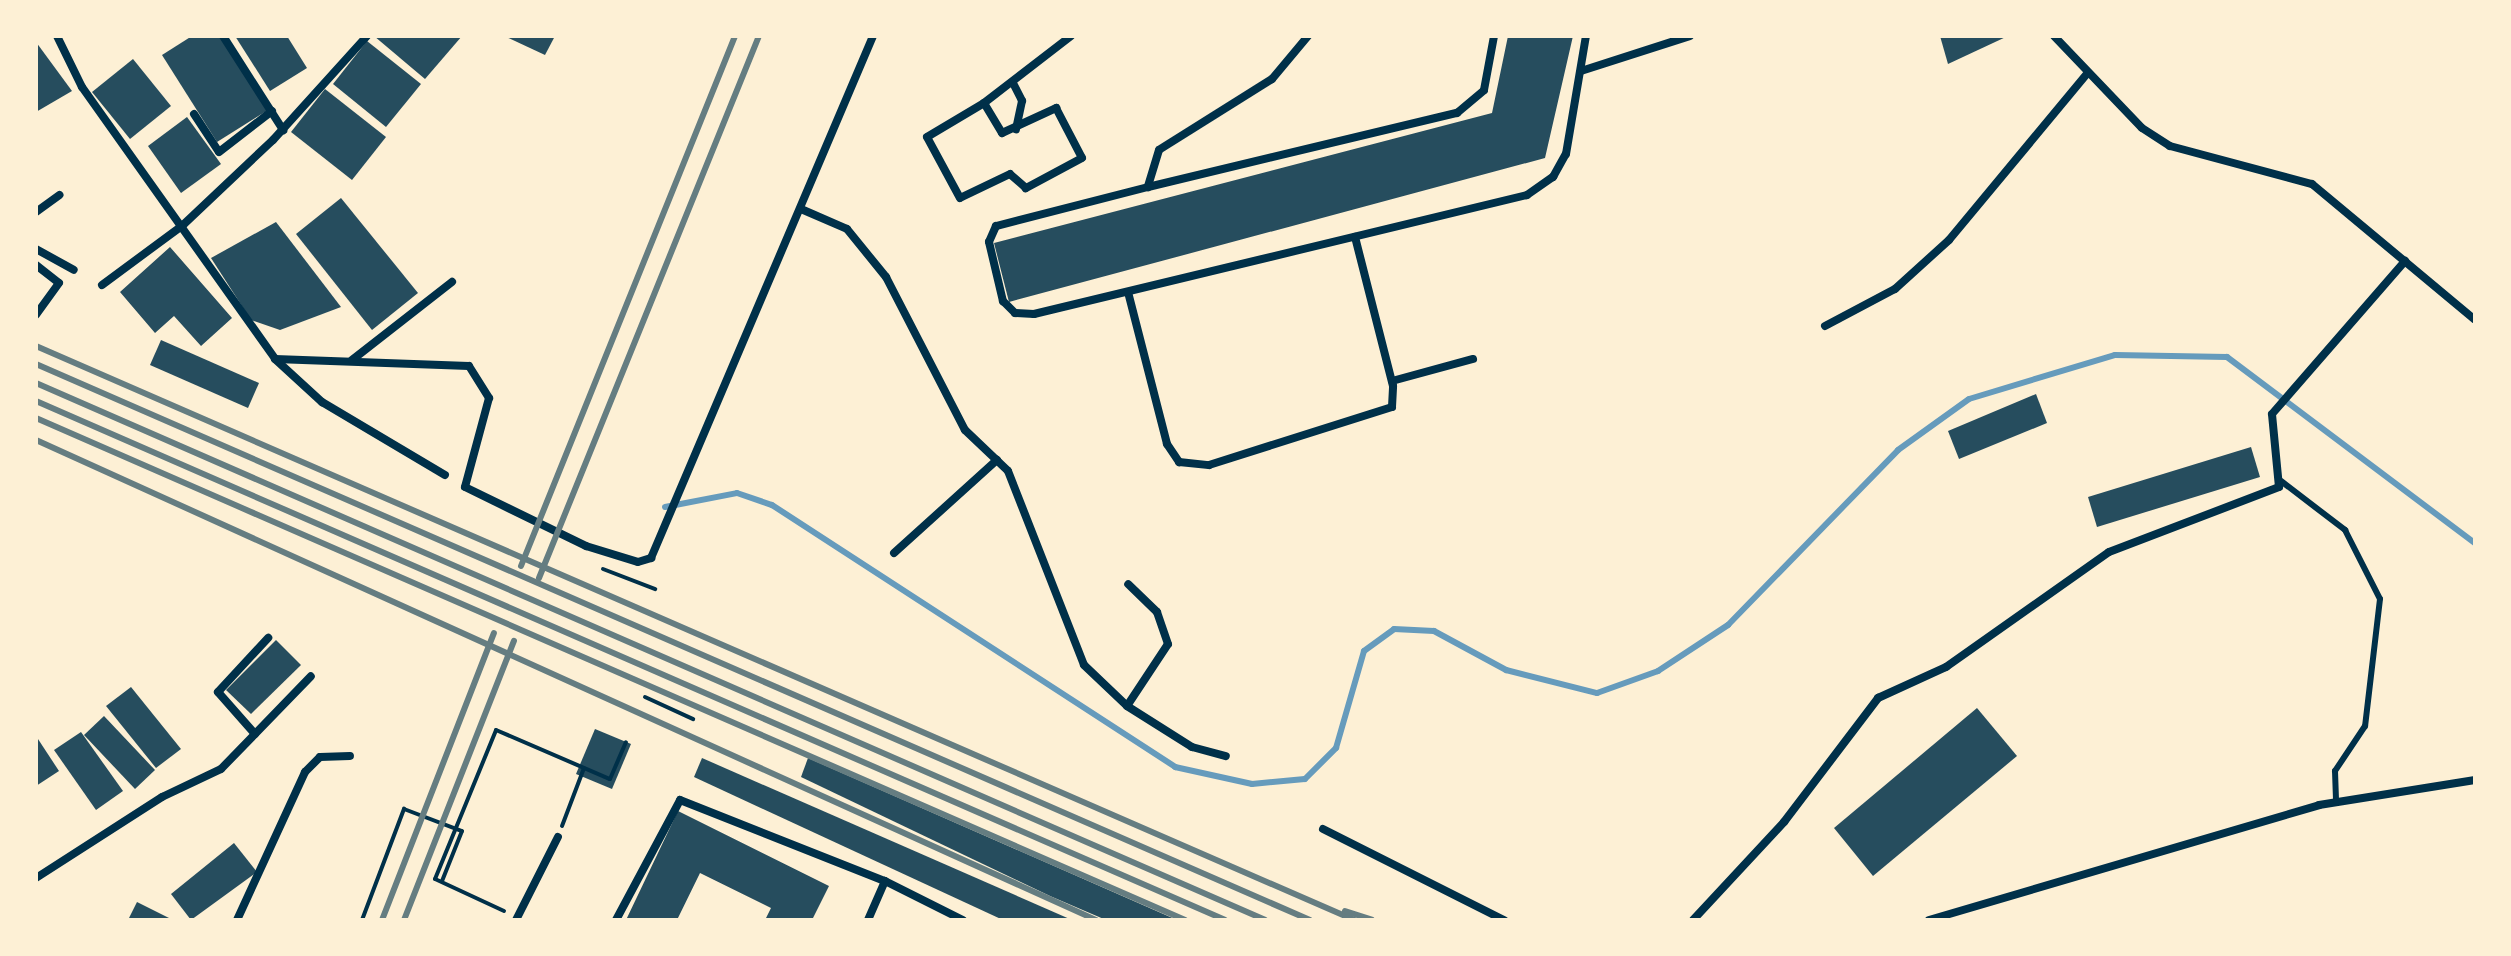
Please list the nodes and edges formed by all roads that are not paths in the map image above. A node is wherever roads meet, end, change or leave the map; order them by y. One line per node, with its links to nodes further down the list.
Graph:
1 (57, 36): 23 (street)
2 (223, 36): 15 (street)
3 (367, 36): 18 (street)
4 (873, 36): 21 (street)
5 (1071, 36): 13 (street)
6 (1308, 36): 19 (street)
7 (1494, 36): 19 (street)
8 (1586, 36): 11 (street)
9 (1690, 36): 11 (street)
10 (2054, 36): 12 (street)
11 (1581, 71): 24 (street)
12 (2087, 74): 26 (street); 34 (street)
13 (1013, 83): 14 (street); 17 (street)
14 (984, 103): 17 (street); 17 (street)
15 (272, 111): 16 (street); 18 (street)
16 (194, 114)
17 (1016, 129)
18 (283, 130): 23 (street)
19 (1148, 187): 31 (street)
20 (59, 195): 22 (street)
21 (801, 209): 37 (street); 39 (street)
22 (36, 212)
23 (183, 225): 30 (street); 35 (street)
24 (1355, 237): 31 (street); 38 (street)
25 (36, 249): 28 (street)
26 (2405, 261): 32 (street); 41 (street)
27 (36, 265): 33 (street)
28 (74, 270)
29 (452, 282): 37 (street)
30 (102, 285)
31 (1128, 292): 38 (street)
32 (2473, 314)
33 (36, 315)
34 (1825, 326)
35 (275, 359): 37 (street); 40 (street)
36 (1473, 359): 38 (street)
37 (350, 361)
38 (1392, 381)
39 (997, 460): 42 (street); 46 (street)
40 (445, 475)
41 (2281, 481): 51 (lane); 62 (street)
42 (894, 553)
43 (1128, 584): 46 (street)
44 (268, 638): 47 (street)
45 (311, 676): 47 (street)
46 (1127, 706): 49 (street)
47 (255, 734): 54 (street)
48 (350, 756): 57 (street)
49 (1226, 756)
50 (2475, 780): 51 (street)
51 (2336, 802): 63 (street)
52 (1323, 829): 61 (street)
53 (558, 837): 56 (street)
54 (36, 878)
55 (885, 881): 58 (street); 59 (street); 60 (street)
56 (517, 919)
57 (237, 920)
58 (616, 920)
59 (868, 920)
60 (963, 920)
61 (1504, 920)
62 (1693, 920)
63 (1929, 920)

